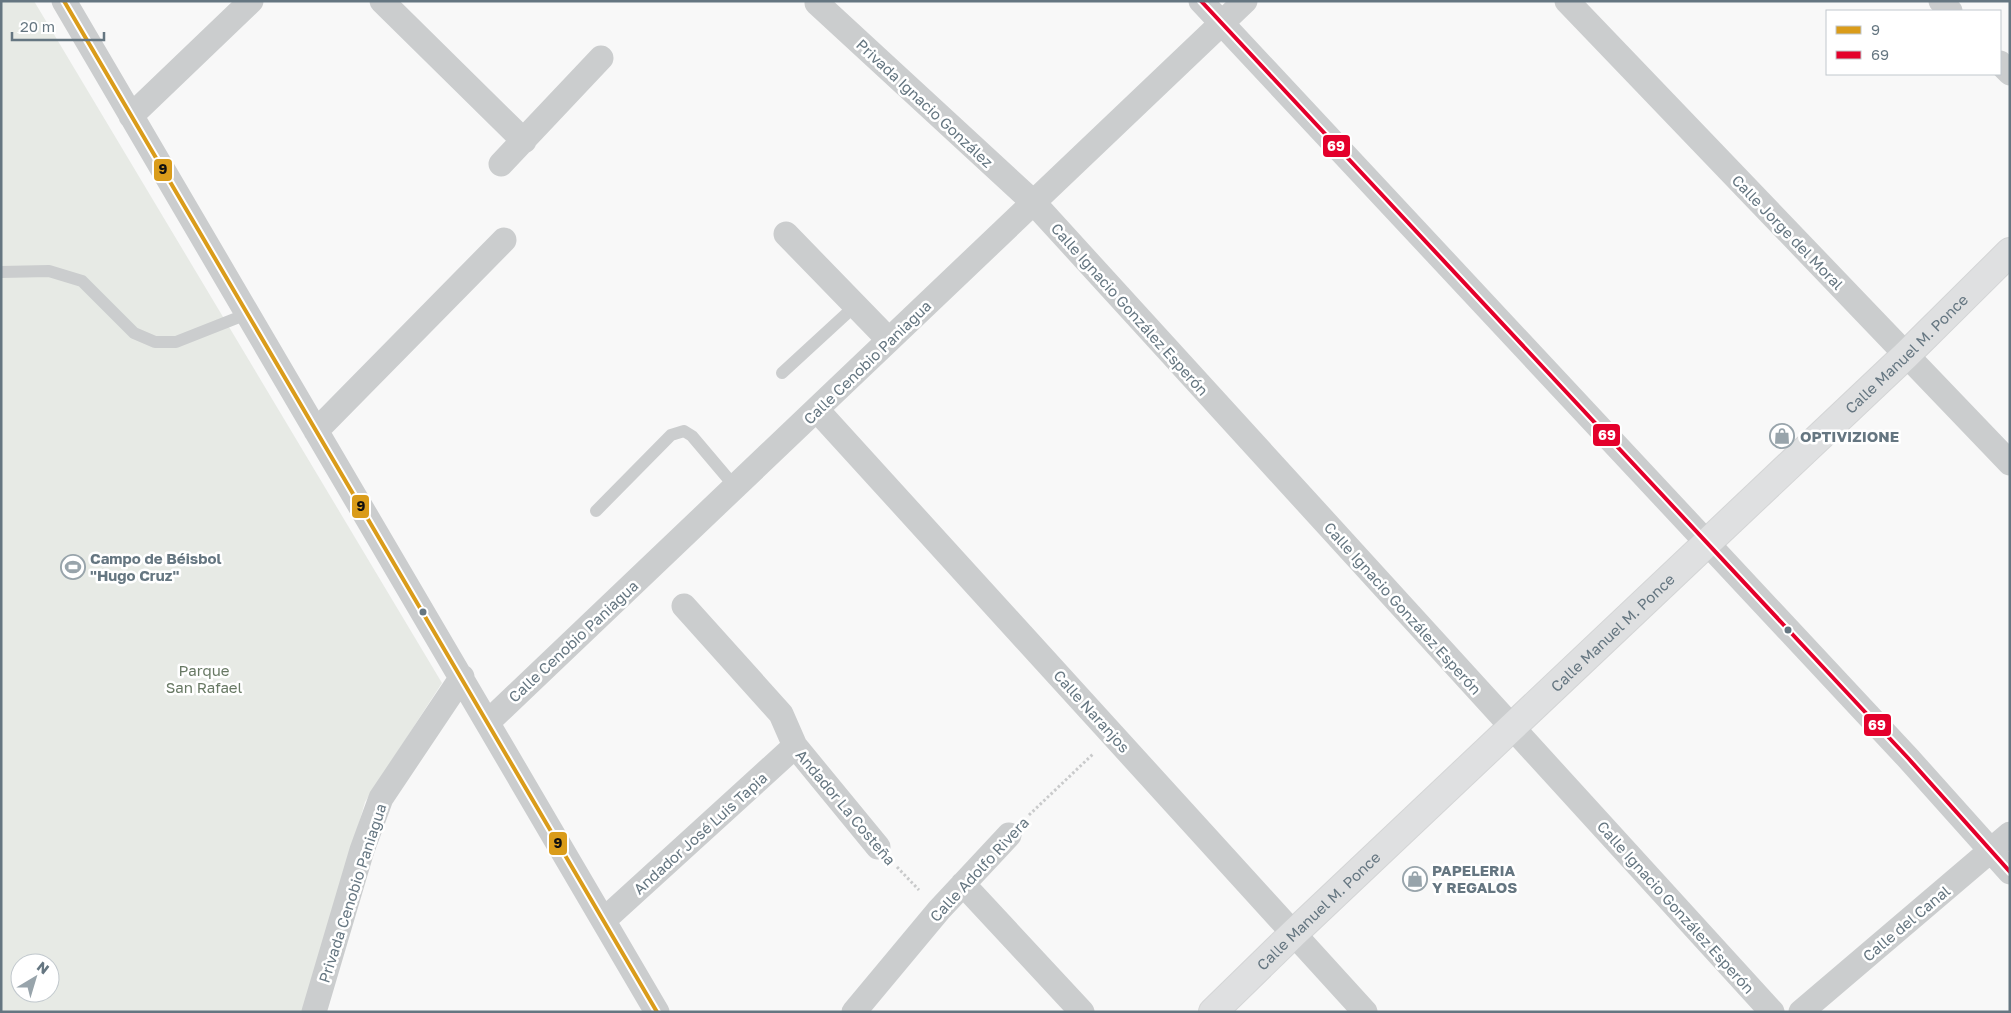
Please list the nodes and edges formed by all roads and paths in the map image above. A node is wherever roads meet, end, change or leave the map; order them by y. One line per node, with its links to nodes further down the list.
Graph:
1 (64, 1): 12 (street)
2 (251, 1): 12 (street)
3 (382, 1): 13 (street)
4 (1201, 1): 8 (street)
5 (1245, 1): 8 (street, Calle Cenobio Paniagua)
6 (1567, 1): 23 (street, Calle Jorge del Moral)
7 (817, 2): 15 (street, Privada Ignacio González)
8 (1222, 23): 15 (street, Calle Cenobio Paniagua); 30 (street)
9 (601, 58): 13 (street)
10 (2001, 64): 11 (street)
11 (2010, 73)
12 (131, 116): 21 (street)
13 (524, 141): 14 (street)
14 (502, 164)
15 (1034, 204): 22 (street, Calle Cenobio Paniagua); 34 (street, Calle Ignacio González Esperón)
16 (786, 234): 20 (street)
17 (504, 240): 26 (street)
18 (2010, 252): 23 (street, Calle Manuel M. Ponce)
19 (1, 272): 21 (lane)
20 (856, 305): 22 (street); 24 (lane)
21 (247, 314): 26 (street)
22 (889, 340): 25 (street, Calle Cenobio Paniagua)
23 (1906, 355): 27 (street, Calle Jorge del Moral); 30 (street, Calle Manuel M. Ponce)
24 (782, 373)
25 (817, 410): 28 (street, Calle Cenobio Paniagua); 35 (street, Calle Naranjos)
26 (316, 431): 32 (street)
27 (2010, 463)
28 (736, 488): 29 (lane); 33 (street, Calle Cenobio Paniagua)
29 (596, 511)
30 (1707, 543): 34 (street, Calle Manuel M. Ponce); 40 (street)
31 (684, 606): 36 (street, Andador La Costeña)
32 (462, 677): 33 (street); 46 (street, Privada Cenobio Paniagua)
33 (488, 722): 44 (street)
34 (1512, 727): 45 (street, Calle Manuel M. Ponce); 52 (street, Calle Ignacio González Esperón)
35 (1113, 734): 38 (path, Calle Adolfo Rivera); 45 (street, Calle Naranjos)
36 (795, 746): 39 (street, Andador La Costeña); 44 (street, Andador José Luis Tapia)
37 (2010, 834): 40 (street, Calle del Canal)
38 (1009, 835): 42 (street, Calle Adolfo Rivera)
39 (878, 847): 43 (path, Andador La Costeña)
40 (1991, 851): 41 (street); 53 (street, Calle del Canal)
41 (2010, 872)
42 (963, 884): 43 (street, Calle Adolfo Rivera); 49 (street)
43 (939, 910): 48 (street, Calle Adolfo Rivera)
44 (604, 920): 47 (street)
45 (1294, 932): 50 (street, Calle Manuel M. Ponce); 51 (street, Calle Naranjos)
46 (314, 1012)
47 (658, 1012)
48 (854, 1012)
49 (1082, 1012)
50 (1213, 1012)
51 (1365, 1012)
52 (1772, 1012)
53 (1801, 1012)

